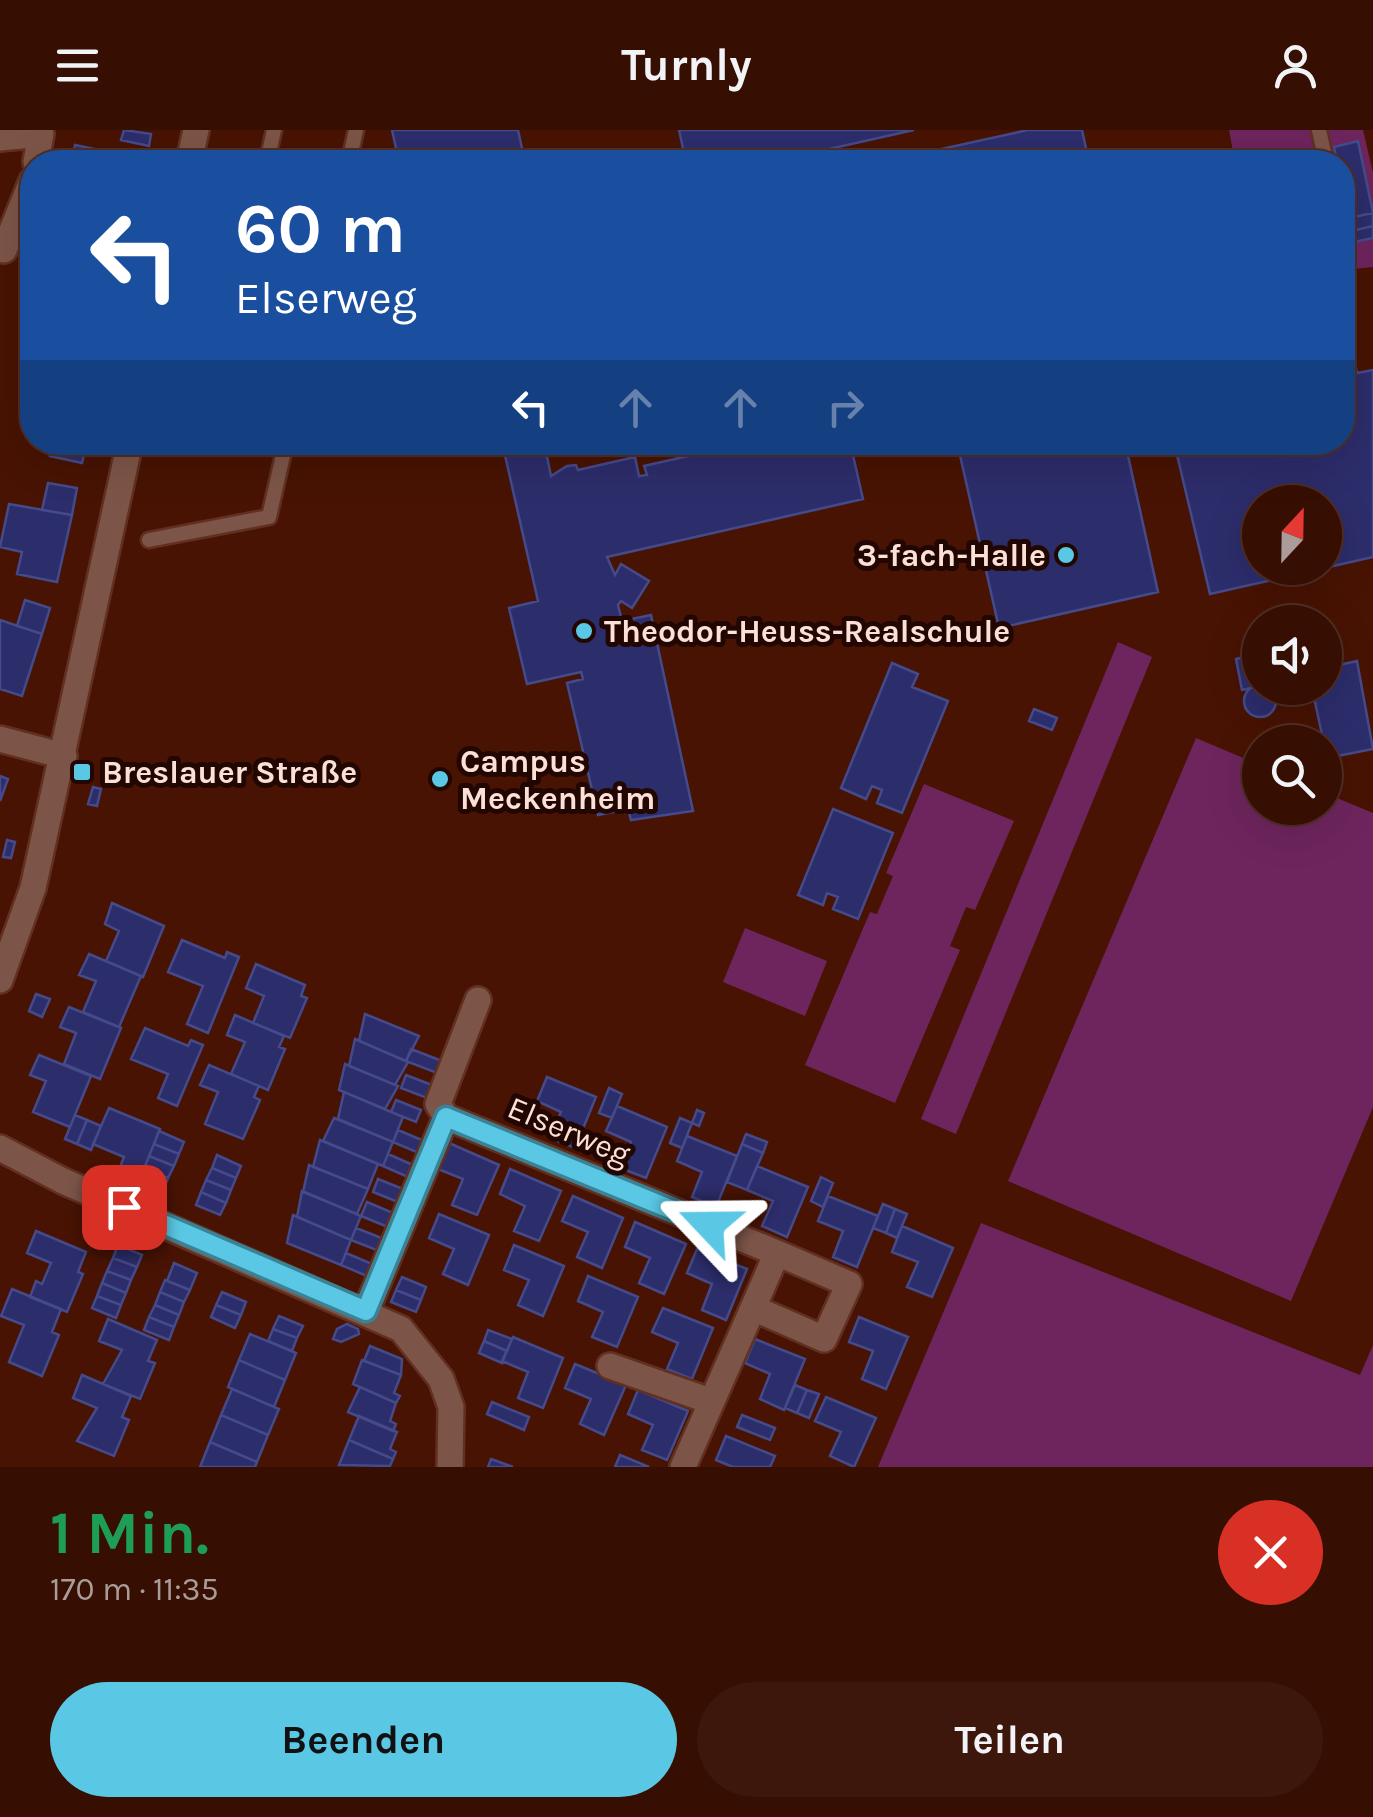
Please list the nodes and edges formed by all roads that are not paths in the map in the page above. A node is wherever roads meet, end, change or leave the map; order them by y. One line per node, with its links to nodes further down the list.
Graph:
1 (0, 138): 2 (street)
2 (38, 150)
3 (20, 209): 4 (street)
4 (1, 254)
5 (127, 455): 9 (street)
6 (283, 455): 7 (lane)
7 (149, 540)
8 (0, 739): 9 (street)
9 (64, 756): 10 (street)
10 (0, 980)
11 (478, 1000): 12 (street)
12 (446, 1117): 14 (street, Elserweg); 16 (street)
13 (0, 1148): 16 (street)
14 (776, 1253): 15 (street); 15 (street, Elserweg)
15 (753, 1308): 18 (street)
16 (366, 1311): 19 (street)
17 (610, 1366): 18 (street)
18 (710, 1401): 20 (street)
19 (450, 1467)
20 (683, 1467)

